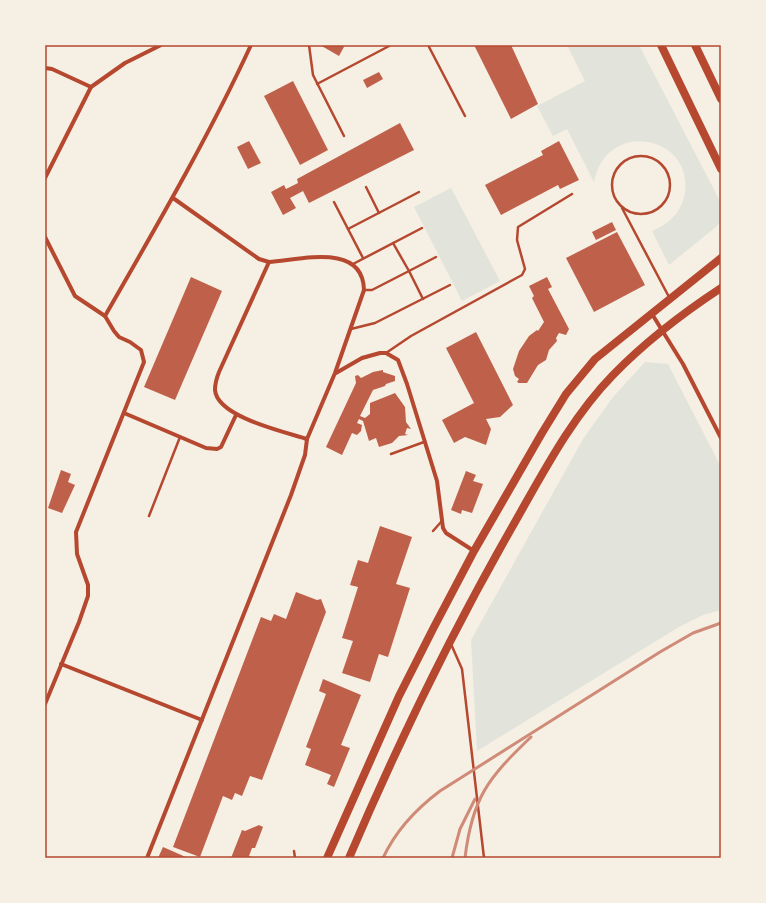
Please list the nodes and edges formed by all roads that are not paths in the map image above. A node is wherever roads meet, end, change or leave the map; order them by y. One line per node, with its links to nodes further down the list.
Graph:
1 (161, 45): 10 (street)
2 (251, 45): 19 (street)
3 (309, 45): 9 (lane)
4 (391, 45): 9 (lane)
5 (428, 45): 12 (lane)
6 (661, 45): 14 (main road)
7 (695, 45): 11 (main road)
8 (45, 68): 10 (street)
9 (317, 84): 13 (lane)
10 (91, 87): 15 (street)
11 (721, 99)
12 (465, 116)
13 (344, 136)
14 (721, 169)
15 (45, 178)
16 (366, 187): 22 (lane)
17 (418, 192): 22 (lane)
18 (572, 194): 42 (lane)
19 (173, 198): 30 (street); 39 (street)
20 (334, 202): 24 (lane)
21 (622, 207): 21 (lane); 37 (lane)
22 (379, 213): 24 (lane)
23 (422, 228): 26 (lane)
24 (348, 229): 28 (lane)
25 (45, 236): 39 (street)
26 (393, 243): 28 (lane); 32 (lane)
27 (436, 257): 32 (lane)
28 (363, 258): 31 (lane)
29 (721, 258): 37 (main road)
30 (269, 262): 31 (street); 45 (street)
31 (353, 264): 35 (street)
32 (409, 271): 35 (lane); 36 (lane)
33 (450, 285): 36 (lane)
34 (721, 288): 41 (main road)
35 (364, 290): 40 (street)
36 (423, 299): 40 (lane)
37 (670, 300): 38 (main road)
38 (652, 314): 41 (street); 54 (main road)
39 (106, 316): 44 (street)
40 (351, 329): 43 (street)
41 (662, 330): 47 (street); 55 (main road)
42 (386, 353): 43 (street); 49 (street)
43 (336, 373): 48 (street)
44 (124, 413): 46 (street); 56 (street)
45 (236, 415): 46 (street); 48 (street)
46 (180, 437): 51 (lane)
47 (721, 438)
48 (307, 439): 58 (street)
49 (424, 442): 50 (lane); 52 (street)
50 (392, 454)
51 (149, 516)
52 (441, 522): 53 (lane); 54 (street)
53 (433, 531)
54 (474, 551): 62 (main road)
55 (450, 642): 63 (main road); 64 (lane)
56 (61, 664): 57 (street); 58 (street)
57 (45, 704)
58 (202, 720): 60 (street)
59 (294, 851): 61 (lane)
60 (147, 858)
61 (296, 858)
62 (327, 858)
63 (349, 858)
64 (484, 858)

